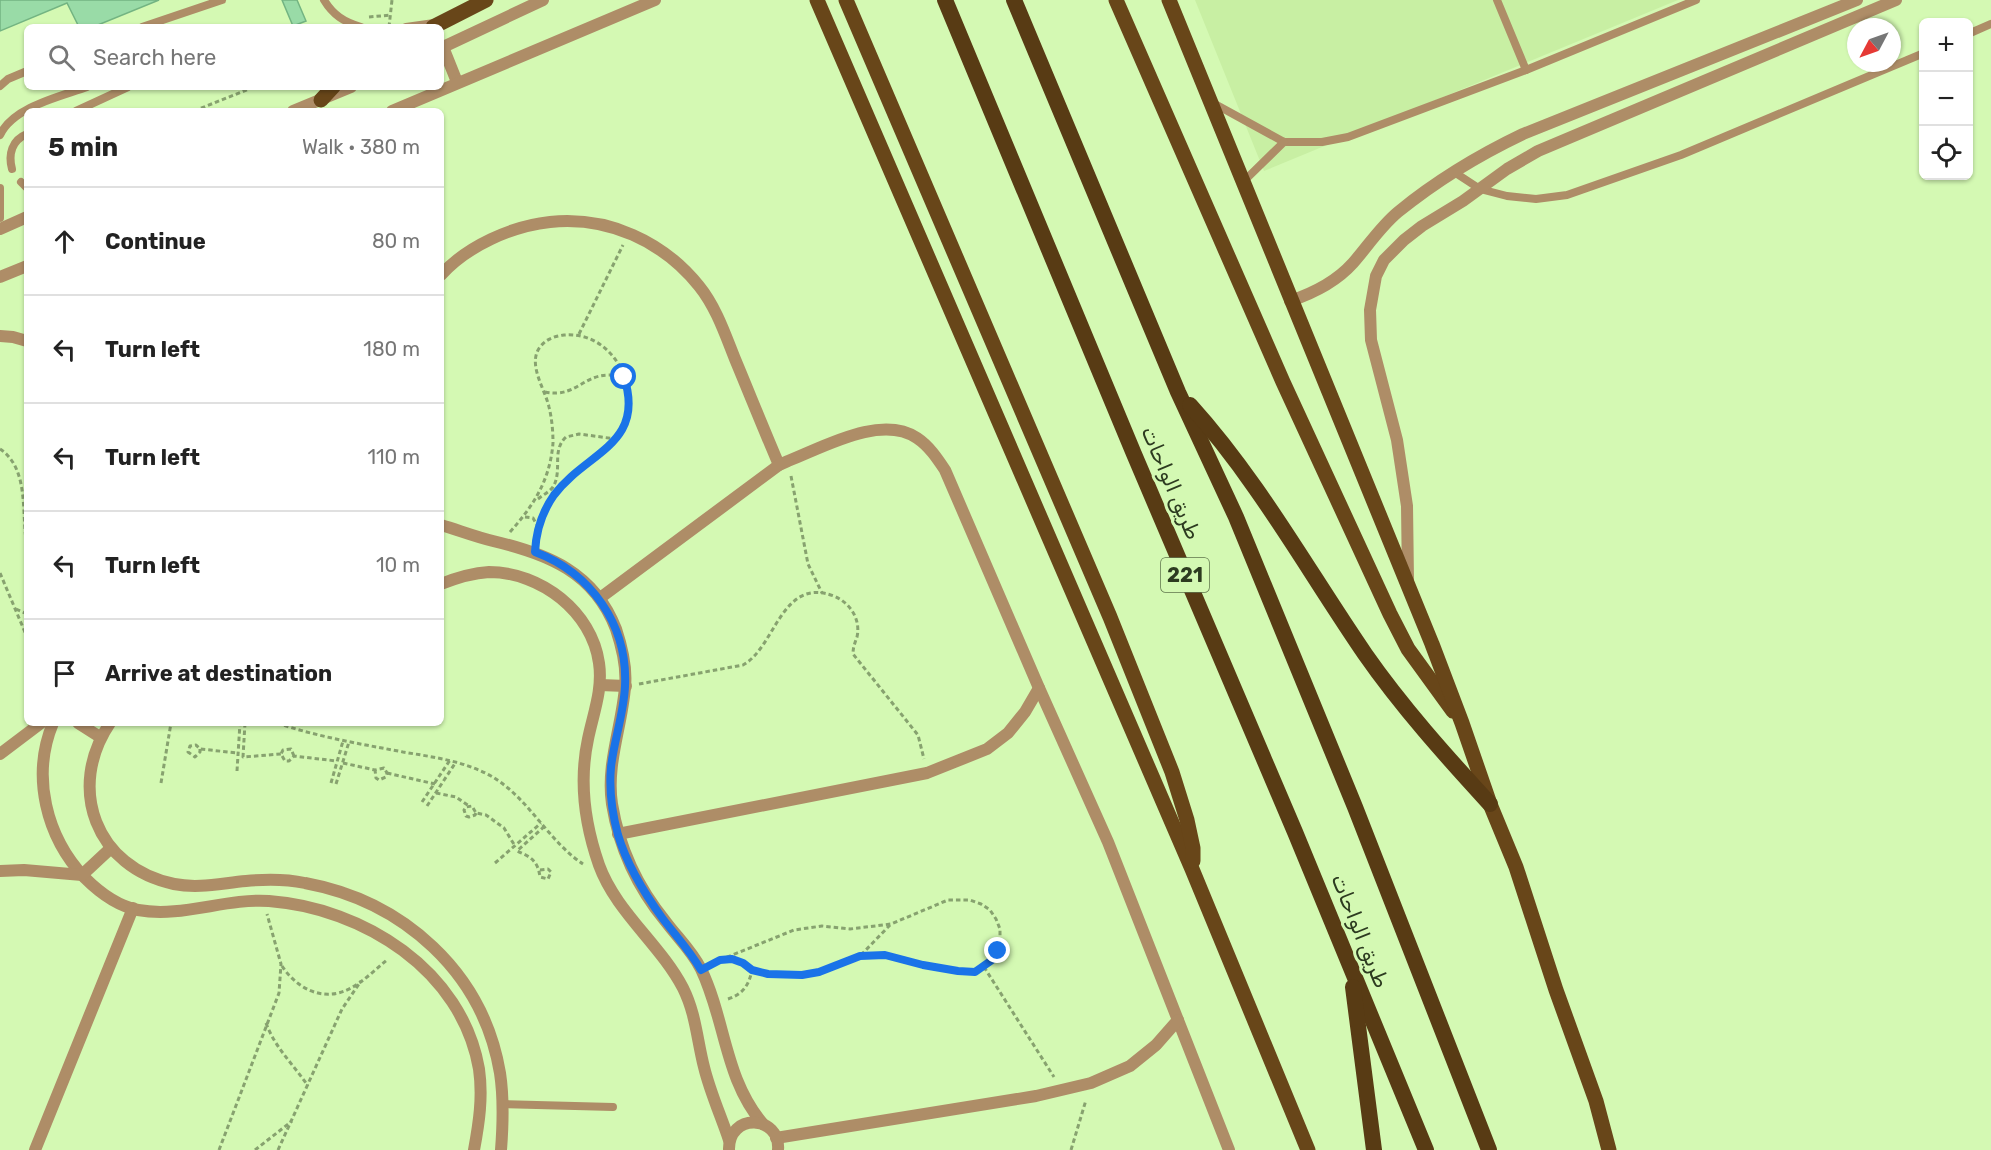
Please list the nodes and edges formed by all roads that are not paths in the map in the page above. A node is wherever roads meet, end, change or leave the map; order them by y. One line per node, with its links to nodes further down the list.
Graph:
1 (222, 0): 16 (lane)
2 (324, 0): 19 (lane)
3 (543, 0): 23 (street)
4 (655, 0): 29 (street)
5 (817, 0): 81 (main road)
6 (846, 0): 81 (main road)
7 (945, 0): 87 (highway, طريق الواحات / 221)
8 (1014, 0): 62 (highway, طريق الواحات)
9 (1116, 0): 71 (main road)
10 (1169, 0): 39 (main road)
11 (1497, 0): 26 (lane)
12 (1696, 0): 26 (lane)
13 (1857, 0): 28 (street)
14 (1896, 0): 37 (street)
15 (483, 1): 20 (main road)
16 (168, 18): 17 (lane); 18 (lane)
17 (153, 24)
18 (169, 24)
19 (350, 24)
20 (439, 24)
21 (1991, 24): 22 (lane)
22 (1973, 32)
23 (444, 46)
24 (444, 52): 29 (street)
25 (1919, 56): 52 (lane)
26 (1526, 70): 47 (lane)
27 (24, 72): 30 (lane)
28 (1666, 77): 37 (street); 49 (street)
29 (457, 82): 31 (street)
30 (0, 86)
31 (444, 88)
32 (79, 90): 40 (lane)
33 (122, 90): 41 (lane)
34 (330, 90): 38 (main road)
35 (344, 90): 38 (street)
36 (439, 90): 43 (street)
37 (1672, 94): 52 (street)
38 (321, 100): 42 (street)
39 (1209, 101): 47 (lane); 50 (main road)
40 (32, 108)
41 (82, 108)
42 (301, 108)
43 (399, 108)
44 (24, 111): 45 (lane)
45 (0, 135)
46 (24, 135): 48 (lane)
47 (1284, 142): 50 (lane)
48 (12, 169)
49 (1454, 172): 52 (lane); 59 (street)
50 (1244, 181): 59 (main road)
51 (0, 188): 53 (lane)
52 (1480, 189): 66 (street)
53 (0, 218)
54 (24, 218): 55 (street)
55 (0, 229)
56 (24, 267): 58 (street)
57 (444, 272): 63 (street)
58 (0, 277)
59 (1290, 301): 66 (main road)
60 (0, 336): 61 (street)
61 (24, 340)
62 (1178, 392): 78 (highway); 103 (highway, طريق الواحات)
63 (783, 463): 67 (street); 70 (street)
64 (444, 526): 67 (street)
65 (444, 583): 68 (street)
66 (1408, 586): 71 (main road)
67 (600, 598): 69 (street)
68 (600, 685): 69 (street); 89 (street)
69 (626, 686): 79 (street)
70 (1039, 688): 79 (street); 90 (street)
71 (1462, 723): 78 (main road)
72 (37, 726): 77 (street)
73 (52, 726): 83 (street)
74 (83, 726): 76 (street)
75 (108, 726): 76 (street)
76 (100, 737): 80 (street)
77 (0, 754)
78 (1490, 804): 104 (main road)
79 (618, 834): 88 (street)
80 (111, 848): 83 (street); 84 (street)
81 (1192, 869): 100 (main road)
82 (0, 871): 83 (street)
83 (82, 875): 85 (street)
84 (332, 890): 86 (street); 91 (street)
85 (134, 908): 86 (street); 96 (street)
86 (326, 911): 97 (street)
87 (1350, 965): 101 (highway); 102 (highway, طريق الواحات / 221)
88 (712, 999): 89 (street); 93 (street)
89 (690, 1002): 95 (street)
90 (1178, 1020): 94 (street); 99 (street)
91 (503, 1104): 92 (lane); 98 (street)
92 (613, 1107)
93 (763, 1124): 94 (street); 95 (street)
94 (777, 1144)
95 (729, 1145)
96 (35, 1150)
97 (474, 1150)
98 (501, 1150)
99 (1228, 1150)
100 (1308, 1150)
101 (1374, 1150)
102 (1426, 1150)
103 (1489, 1150)
104 (1609, 1150)

